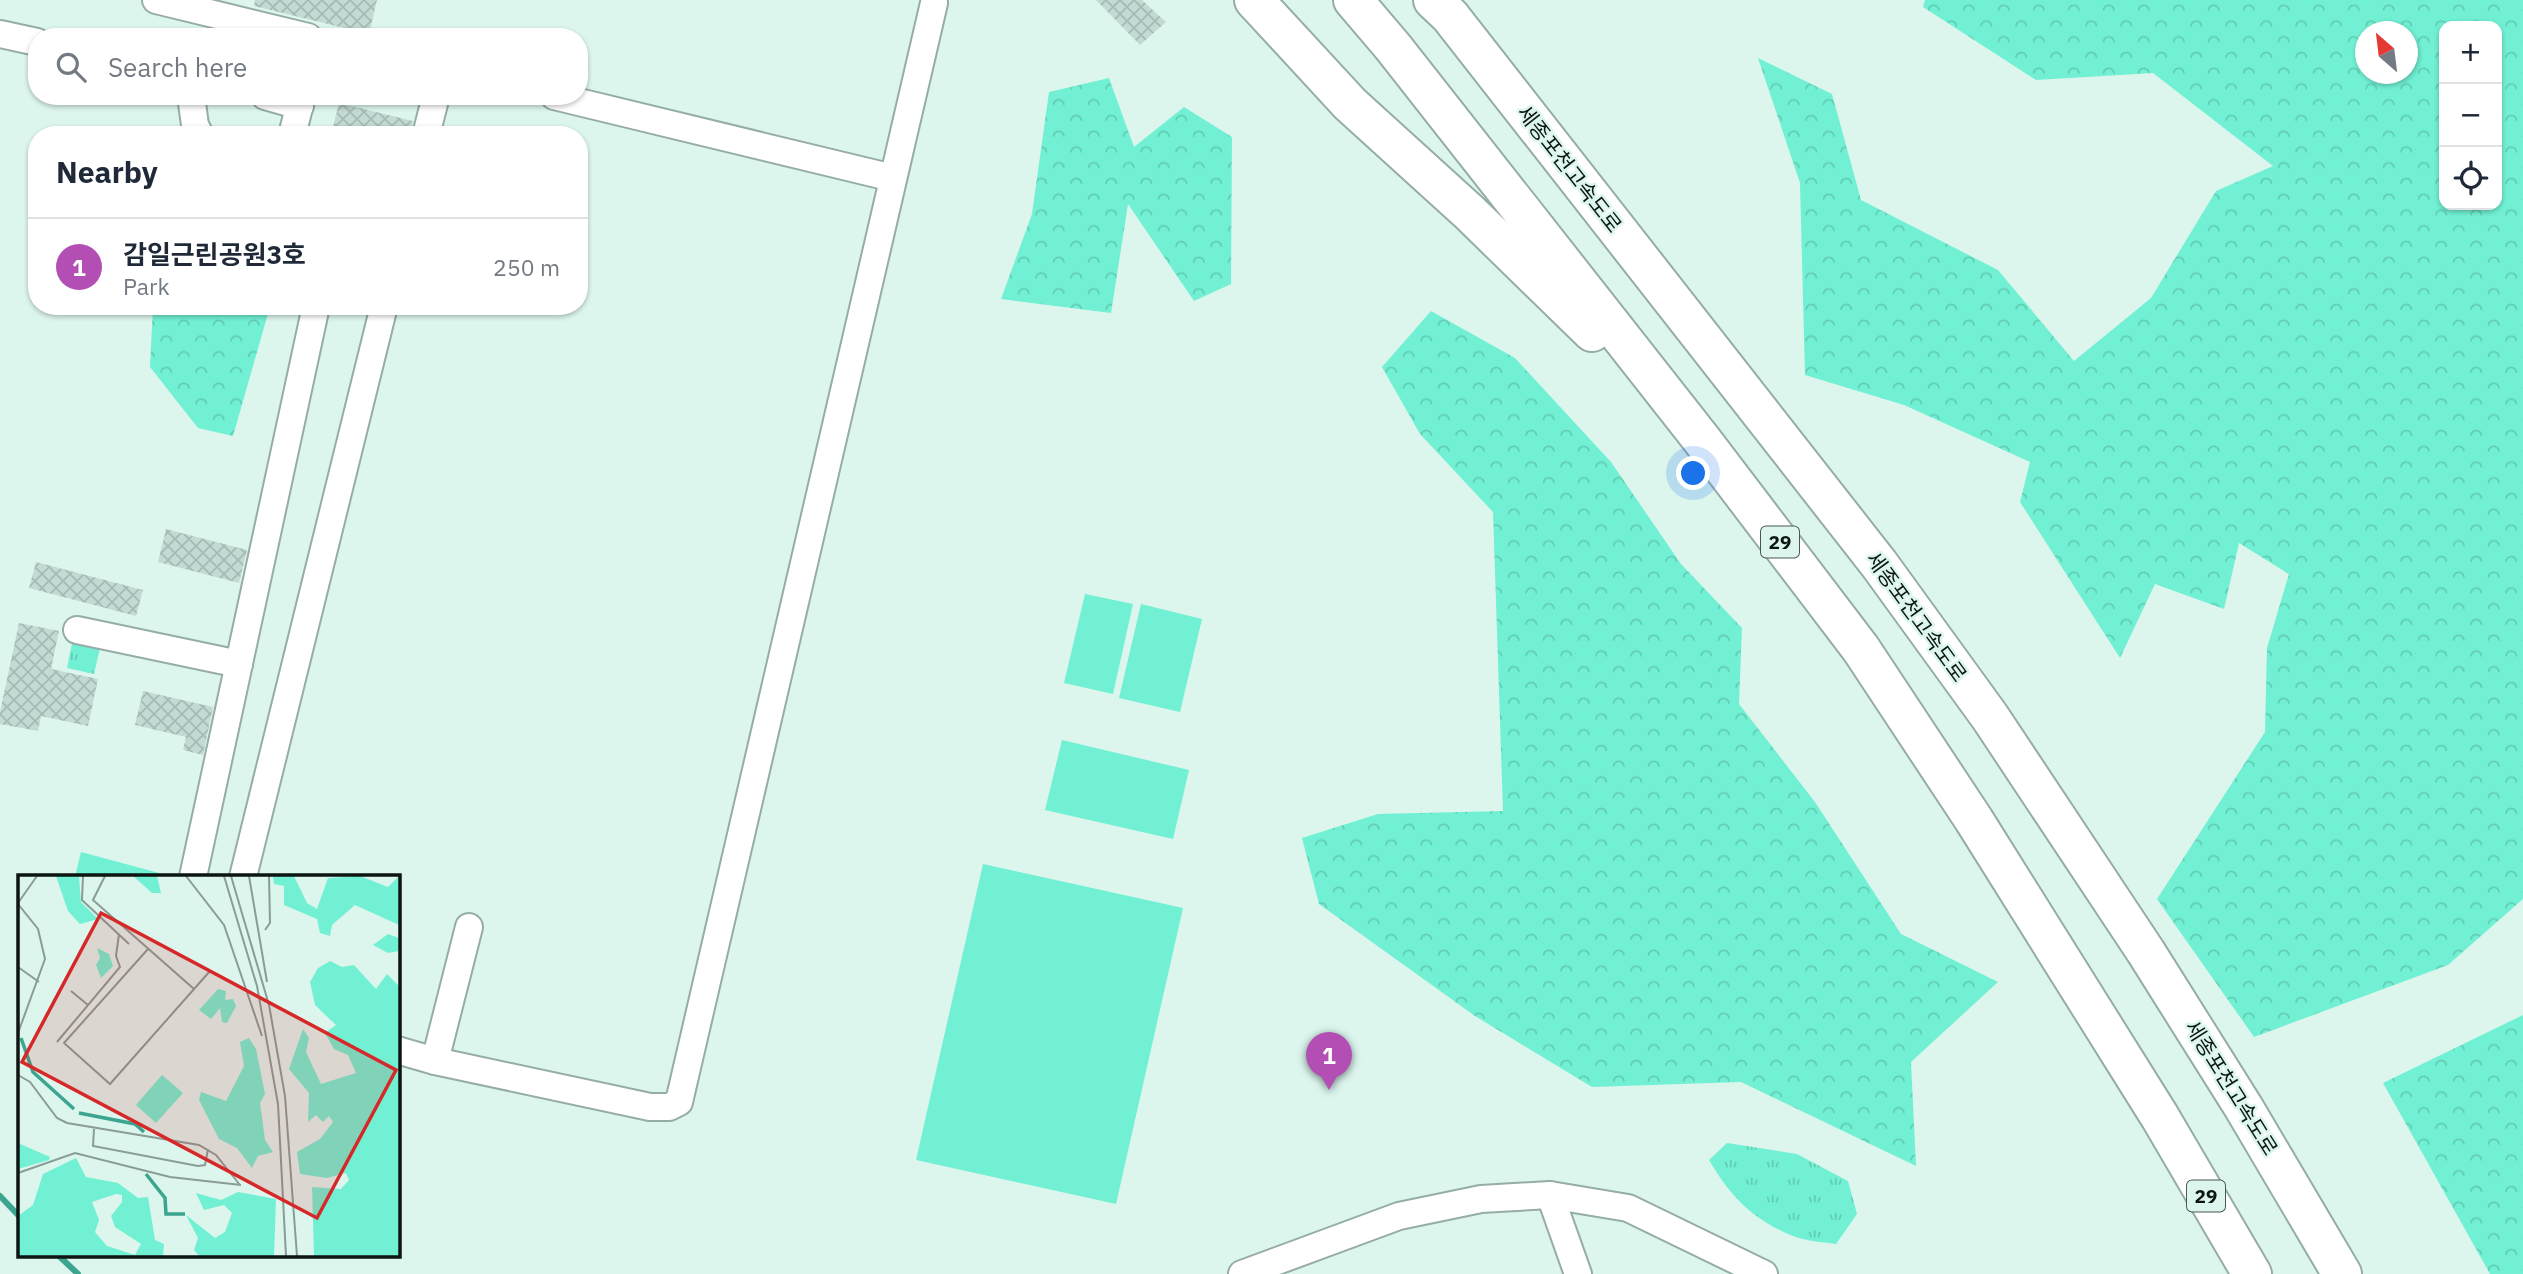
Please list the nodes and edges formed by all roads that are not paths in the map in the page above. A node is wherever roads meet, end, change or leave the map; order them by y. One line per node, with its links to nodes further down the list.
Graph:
1 (156, 0): 6 (street)
2 (1254, 0): 19 (highway)
3 (1353, 0): 19 (highway, 29)
4 (934, 3): 16 (street)
5 (1441, 5): 28 (highway, 세종포천고속도로)
6 (271, 28)
7 (0, 34): 8 (street)
8 (28, 40)
9 (588, 104): 16 (street)
10 (192, 105): 13 (street)
11 (300, 105): 14 (street)
12 (434, 105): 15 (street)
13 (195, 126)
14 (294, 126)
15 (428, 126)
16 (893, 178): 26 (street)
17 (314, 315): 21 (street)
18 (382, 315): 23 (street)
19 (1702, 440): 32 (highway, 29)
20 (77, 630): 21 (street)
21 (239, 664): 22 (street)
22 (193, 875)
23 (243, 875)
24 (469, 927): 26 (street)
25 (399, 1051): 26 (street)
26 (435, 1061)
27 (1550, 1195): 29 (street); 30 (street); 31 (street)
28 (2336, 1264)
29 (1242, 1274)
30 (1578, 1274)
31 (1764, 1274)
32 (2252, 1274)

